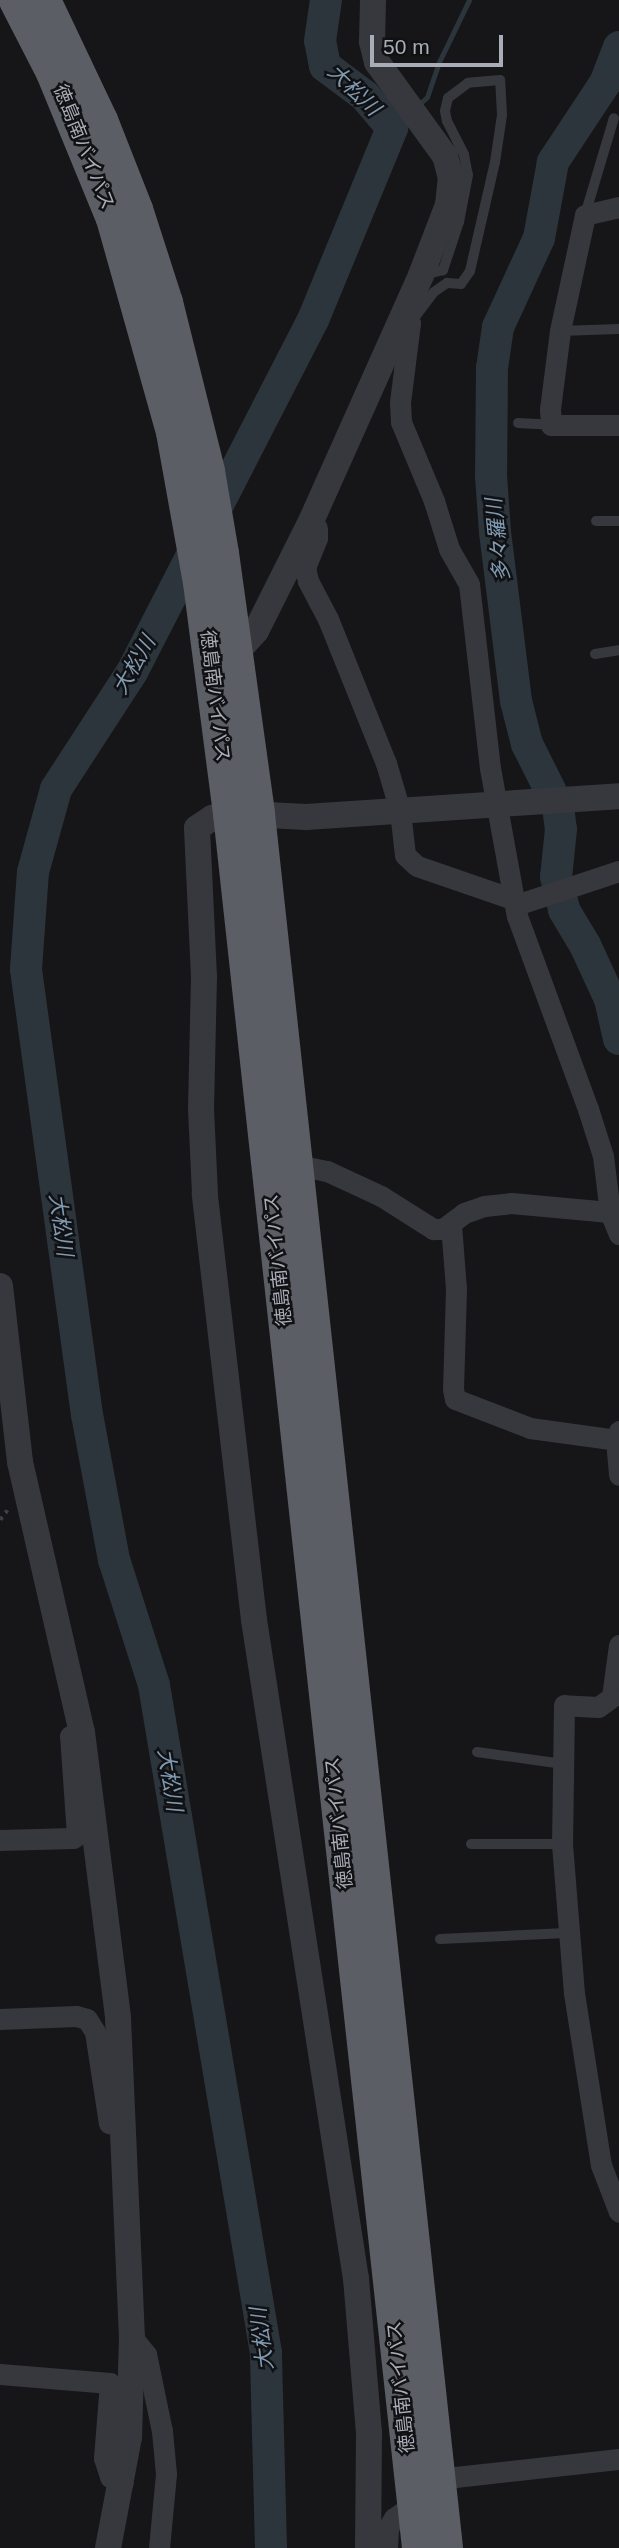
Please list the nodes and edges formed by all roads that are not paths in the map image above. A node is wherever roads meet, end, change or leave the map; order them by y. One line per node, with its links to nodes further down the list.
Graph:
1 (16, 0): 11 (highway, 徳島南バイパス)
2 (43, 0): 11 (highway, 徳島南バイパス)
3 (373, 0): 7 (street)
4 (614, 118): 6 (lane)
5 (619, 207): 6 (street)
6 (585, 215): 10 (street)
7 (421, 275): 8 (street); 8 (lane)
8 (407, 318): 15 (street); 22 (street)
9 (619, 329): 10 (lane)
10 (560, 331): 13 (street)
11 (183, 421): 18 (highway, 徳島南バイパス); 24 (highway, 徳島南バイパス)
12 (518, 423): 13 (lane)
13 (551, 425): 14 (street)
14 (619, 425)
15 (312, 519): 18 (street); 23 (street)
16 (596, 521): 17 (lane)
17 (619, 521)
18 (235, 644): 24 (highway, 徳島南バイパス)
19 (619, 650): 20 (lane)
20 (594, 654)
21 (619, 796): 22 (street)
22 (496, 804): 23 (street); 26 (street)
23 (400, 811): 24 (street); 26 (street)
24 (244, 813): 27 (highway, 徳島南バイパス); 50 (highway, 徳島南バイパス); 53 (street)
25 (619, 872): 26 (street)
26 (515, 902): 28 (street)
27 (293, 1164): 29 (street); 50 (highway, 徳島南バイパス)
28 (610, 1212): 29 (street); 30 (street)
29 (451, 1225): 32 (street)
30 (619, 1234)
31 (0, 1286): 35 (street)
32 (617, 1435): 33 (street)
33 (619, 1475)
34 (619, 1645): 37 (street)
35 (82, 1732): 38 (street); 44 (street)
36 (477, 1752): 37 (lane)
37 (563, 1764): 40 (street)
38 (0, 1840)
39 (471, 1844): 40 (lane)
40 (562, 1844): 41 (street)
41 (566, 1933): 42 (lane); 45 (street)
42 (440, 1939)
43 (0, 2019): 44 (street)
44 (124, 2127): 46 (street)
45 (619, 2213)
46 (132, 2337): 49 (street); 52 (street)
47 (0, 2374): 49 (street)
48 (619, 2459): 50 (street)
49 (123, 2483): 51 (street)
50 (425, 2491): 54 (street); 55 (highway, 徳島南バイパス); 56 (highway, 徳島南バイパス)
51 (108, 2548)
52 (159, 2548)
53 (368, 2548)
54 (387, 2548)
55 (419, 2548)
56 (444, 2548)

